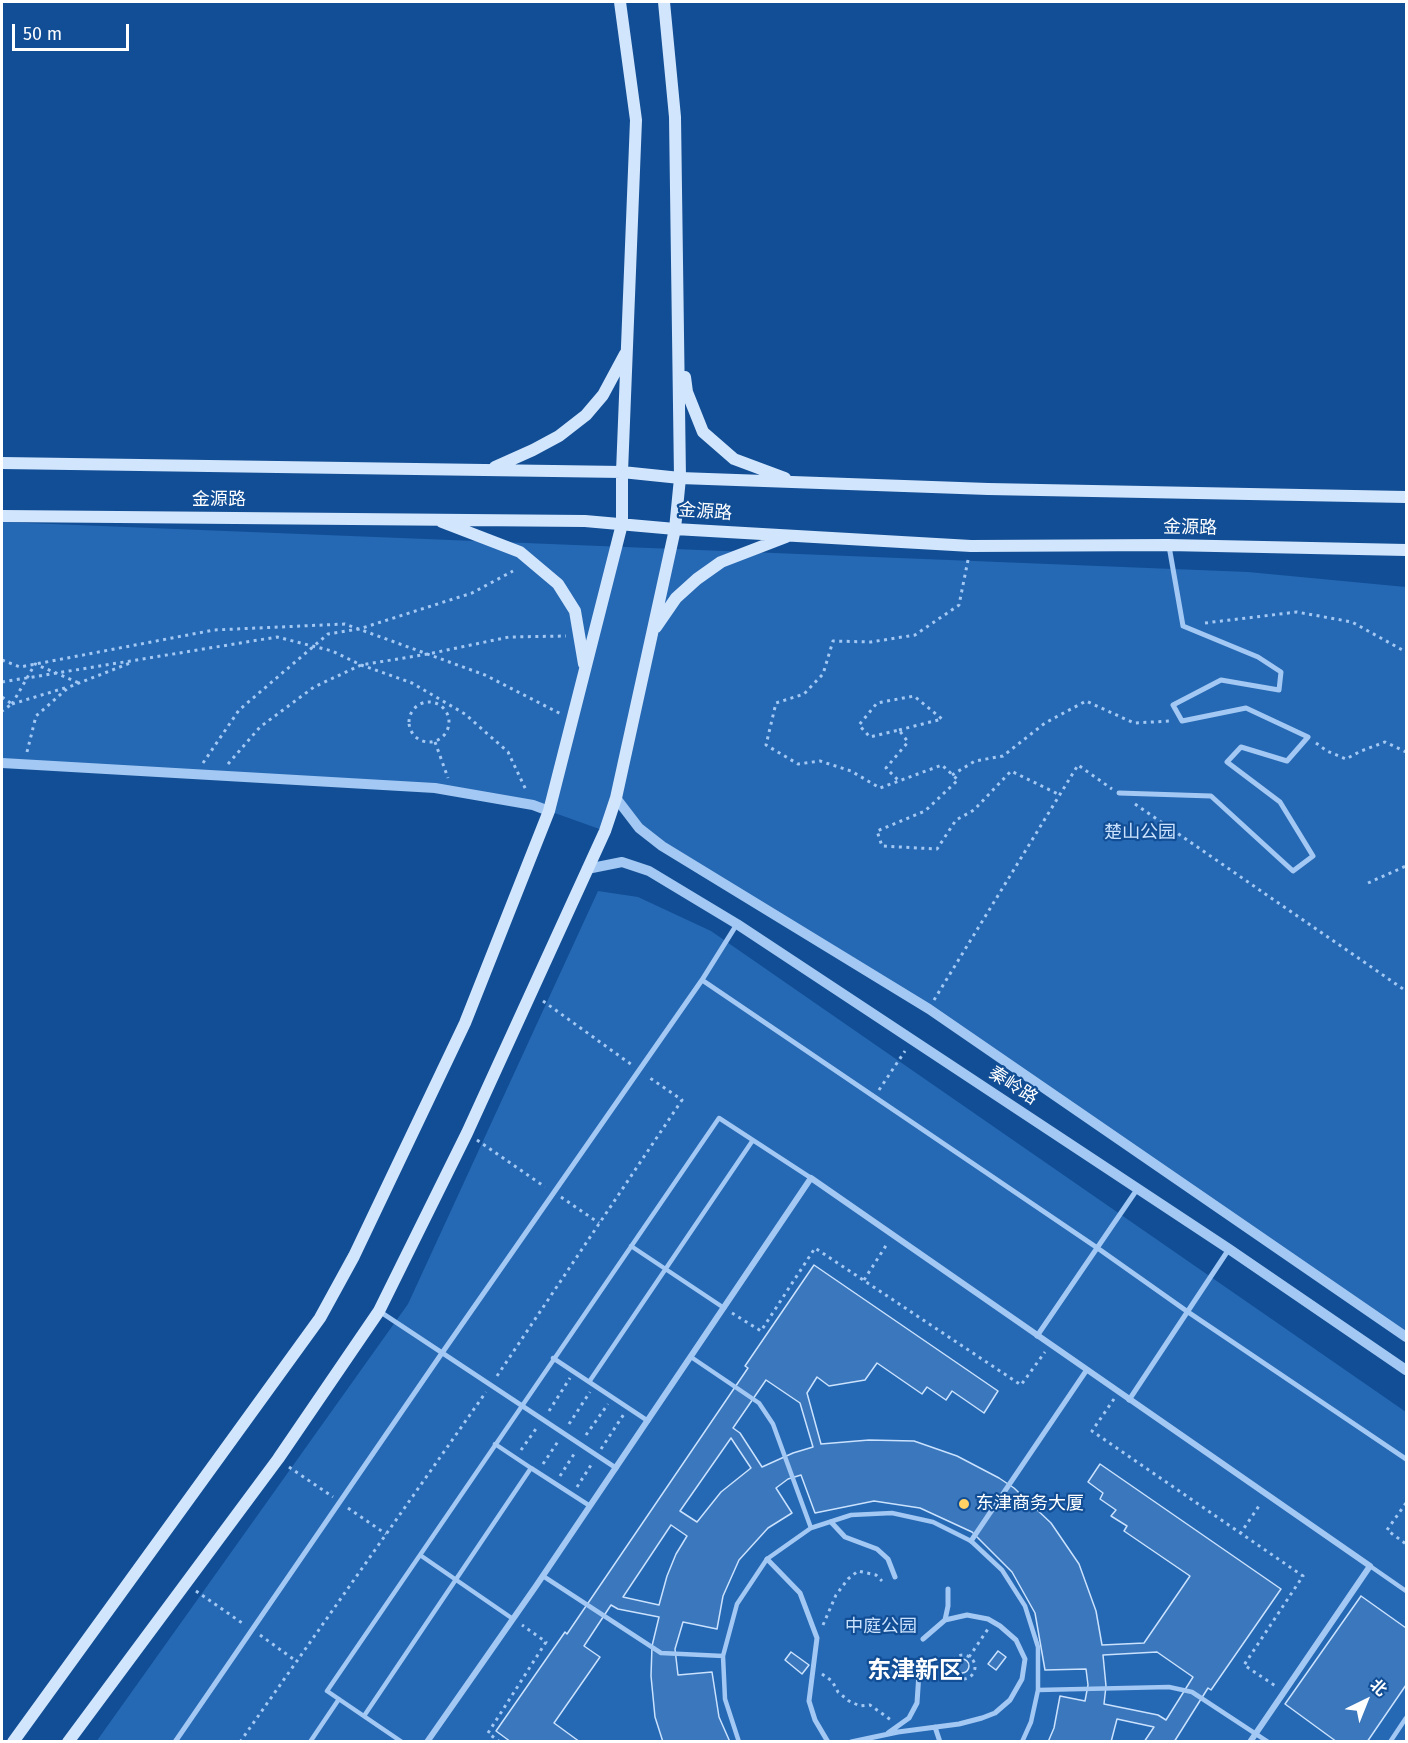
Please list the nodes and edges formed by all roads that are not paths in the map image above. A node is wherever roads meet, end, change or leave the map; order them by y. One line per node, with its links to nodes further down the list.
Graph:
1 (620, 2): 4 (main road)
2 (664, 2): 3 (main road)
3 (678, 339): 8 (main road); 9 (main road)
4 (627, 351): 6 (main road); 7 (main road)
5 (2, 463): 6 (main road, 金源路)
6 (489, 470): 7 (main road, 金源路)
7 (622, 472): 8 (main road, 金源路); 13 (main road)
8 (680, 478): 9 (main road, 金源路); 14 (main road)
9 (794, 482): 10 (main road, 金源路)
10 (1407, 497)
11 (2, 516): 12 (main road, 金源路)
12 (435, 519): 13 (main road, 金源路); 19 (main road)
13 (622, 524): 14 (main road, 金源路); 19 (main road)
14 (675, 529): 15 (main road, 金源路); 18 (main road)
15 (790, 535): 16 (main road, 金源路); 18 (main road)
16 (1168, 545): 17 (main road, 金源路); 21 (street)
17 (1407, 550)
18 (652, 633): 22 (main road)
19 (584, 669): 23 (main road)
20 (2, 763): 23 (street)
21 (1119, 793)
22 (616, 798): 24 (main road); 38 (street, 秦岭路)
23 (549, 811): 76 (main road)
24 (587, 869): 25 (street, 秦岭路); 35 (main road)
25 (737, 924): 26 (street); 29 (street, 秦岭路)
26 (702, 980): 31 (street); 39 (street)
27 (753, 1140): 28 (lane); 30 (lane); 33 (lane)
28 (811, 1178): 34 (street); 37 (street)
29 (1138, 1188): 31 (street); 32 (street, 秦岭路)
30 (631, 1246): 33 (lane); 41 (lane)
31 (1096, 1247): 36 (street); 37 (street)
32 (1229, 1249): 36 (street); 42 (street, 秦岭路)
33 (665, 1269): 34 (lane); 44 (lane)
34 (724, 1308): 40 (street)
35 (379, 1311): 39 (street); 77 (main road)
36 (1188, 1312): 45 (street); 49 (street)
37 (1037, 1336): 43 (street)
38 (1407, 1337)
39 (442, 1353): 46 (street); 78 (street)
40 (691, 1357): 47 (street); 54 (lane)
41 (553, 1359): 44 (lane); 46 (lane)
42 (1407, 1370)
43 (1086, 1371): 45 (street); 55 (street)
44 (590, 1382): 47 (lane)
45 (1128, 1400): 58 (street)
46 (521, 1406): 48 (lane); 51 (street)
47 (648, 1421): 51 (street)
48 (495, 1444): 50 (lane); 56 (lane)
49 (1407, 1459)
50 (531, 1468): 52 (lane); 61 (lane)
51 (616, 1468): 52 (street)
52 (590, 1506): 59 (street)
53 (831, 1522): 54 (lane); 55 (lane); 60 (street)
54 (811, 1528): 57 (lane)
55 (971, 1540): 69 (lane)
56 (420, 1555): 61 (lane); 70 (lane)
57 (767, 1559): 67 (lane); 83 (street)
58 (1370, 1566): 63 (lane); 74 (street)
59 (543, 1576): 64 (street); 67 (lane)
60 (895, 1577)
61 (456, 1580): 64 (lane); 71 (lane)
62 (948, 1589): 65 (street)
63 (1407, 1591)
64 (513, 1618): 81 (street)
65 (945, 1620): 66 (street); 73 (street)
66 (923, 1639)
67 (723, 1656): 82 (lane)
68 (919, 1673): 75 (street)
69 (1038, 1690): 74 (lane); 86 (lane)
70 (339, 1699): 71 (lane); 79 (lane)
71 (364, 1716): 80 (lane)
72 (1407, 1718): 89 (lane)
73 (934, 1727): 75 (street); 85 (street)
74 (1256, 1733): 87 (street); 88 (lane)
75 (886, 1735): 84 (street)
76 (13, 1742)
77 (68, 1742)
78 (175, 1742)
79 (310, 1742)
80 (402, 1742)
81 (427, 1742)
82 (739, 1742)
83 (828, 1742)
84 (851, 1742)
85 (940, 1742)
86 (1023, 1742)
87 (1250, 1742)
88 (1268, 1742)
89 (1390, 1742)

